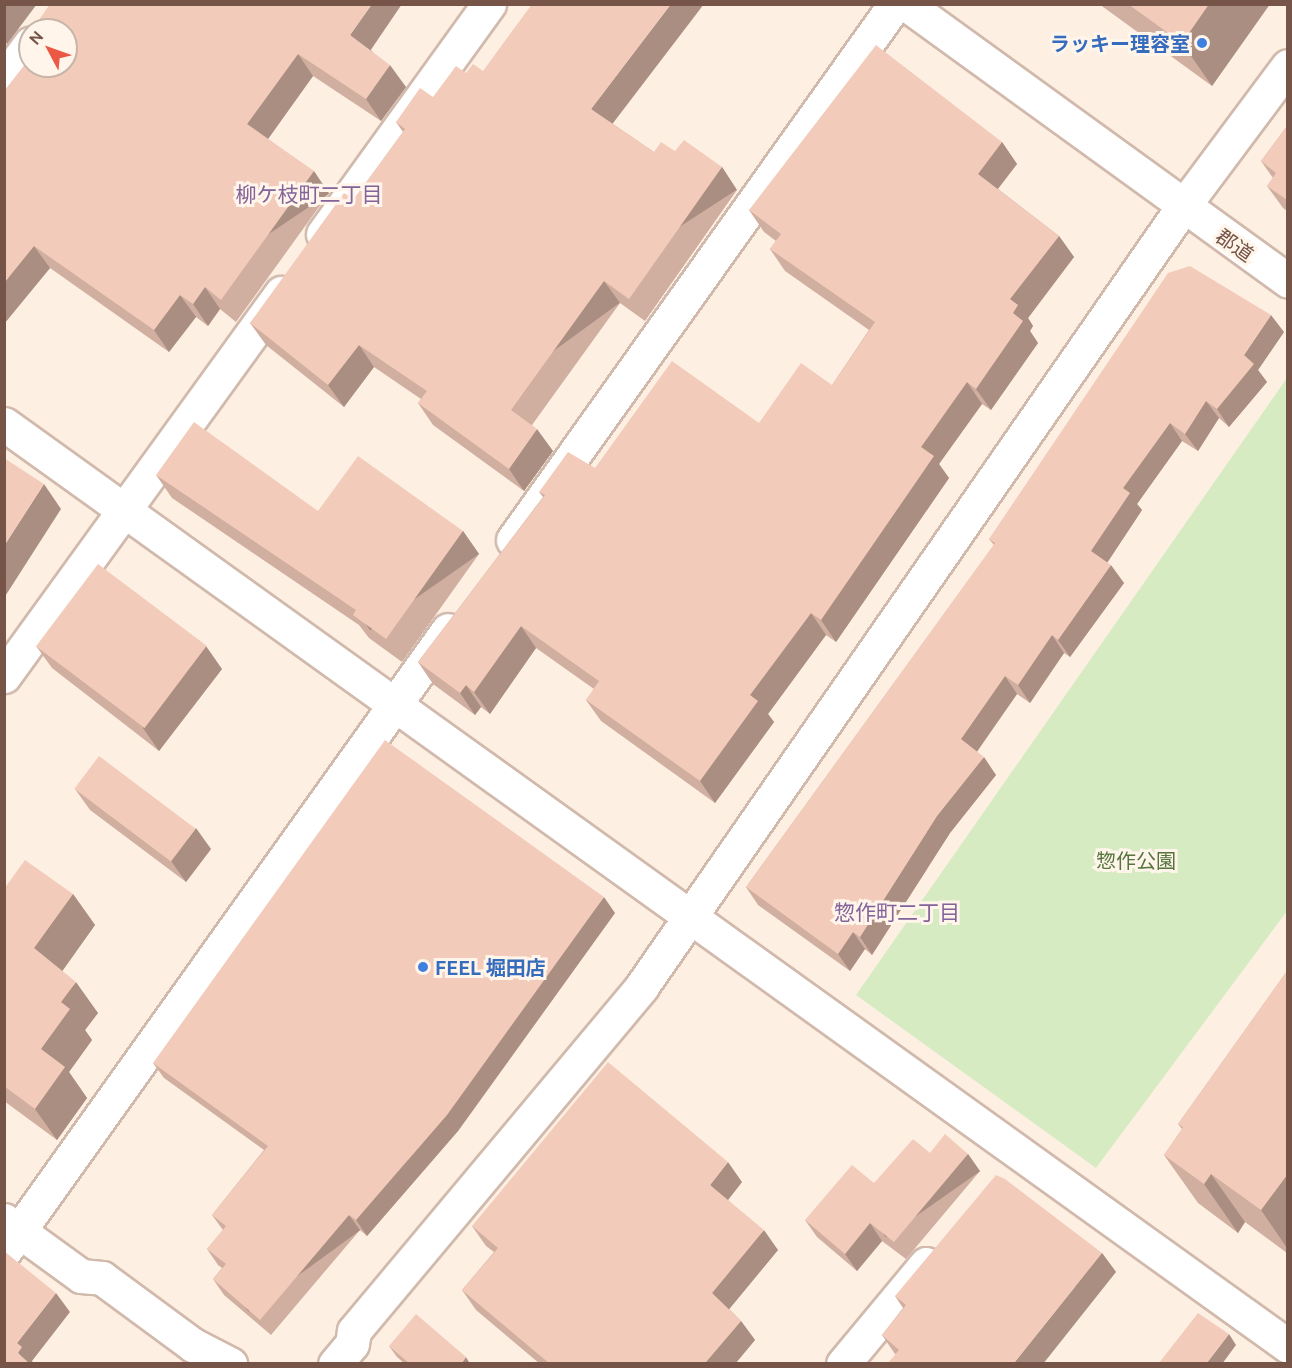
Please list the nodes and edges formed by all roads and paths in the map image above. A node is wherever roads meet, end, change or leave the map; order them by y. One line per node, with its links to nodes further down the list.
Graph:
1 (489, 4): 10 (street)
2 (895, 4): 11 (street)
3 (906, 4): 7 (street, 郡道)
4 (18, 60): 6 (street)
5 (1287, 66): 7 (street)
6 (4, 79)
7 (1182, 208): 8 (street, 郡道); 15 (street)
8 (1287, 281)
9 (4, 424): 10 (street)
10 (124, 510): 13 (street); 14 (street)
11 (494, 566)
12 (466, 605): 14 (street)
13 (4, 676)
14 (396, 702): 15 (street); 16 (street)
15 (689, 916): 18 (street); 20 (street)
16 (10, 1235): 19 (street)
17 (949, 1237): 21 (street)
18 (1287, 1346)
19 (230, 1364)
20 (335, 1364)
21 (843, 1364)

